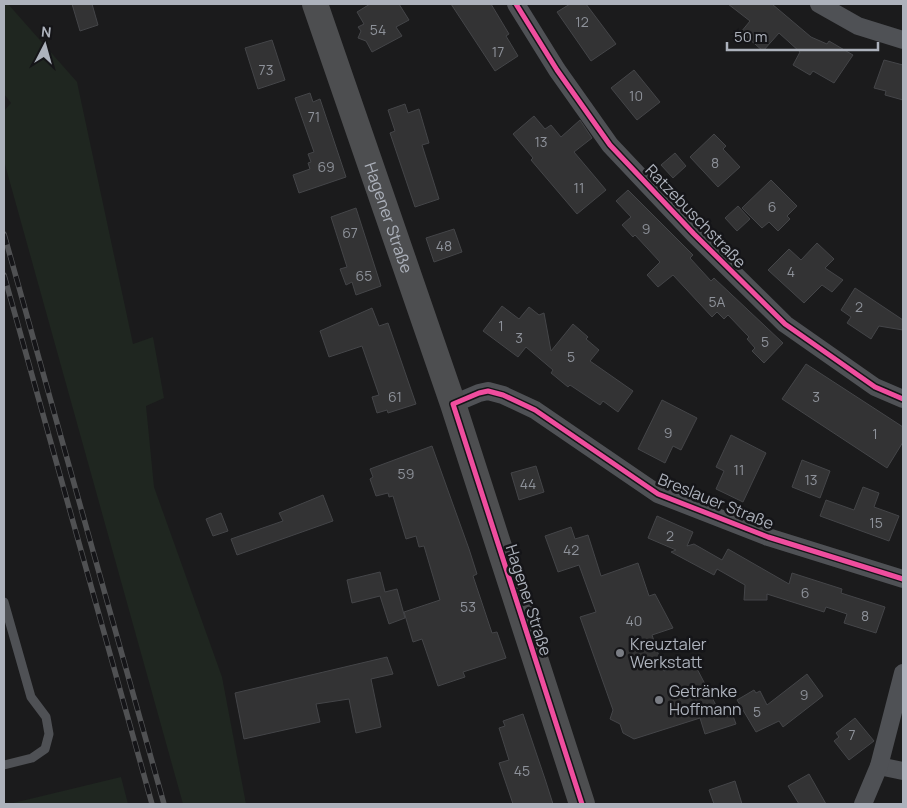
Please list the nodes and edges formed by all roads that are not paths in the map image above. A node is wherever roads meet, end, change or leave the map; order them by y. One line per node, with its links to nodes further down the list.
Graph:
1 (315, 4): 6 (main road, Hagener Straße)
2 (516, 4): 5 (street, Ratzebuschstraße)
3 (818, 4): 4 (street)
4 (903, 40)
5 (903, 400)
6 (453, 404): 7 (street, Breslauer Straße); 13 (main road, Hagener Straße)
7 (903, 579)
8 (4, 602): 10 (lane)
9 (903, 673): 11 (street)
10 (4, 765)
11 (879, 766): 12 (street); 14 (street)
12 (903, 771)
13 (582, 804)
14 (863, 804)

